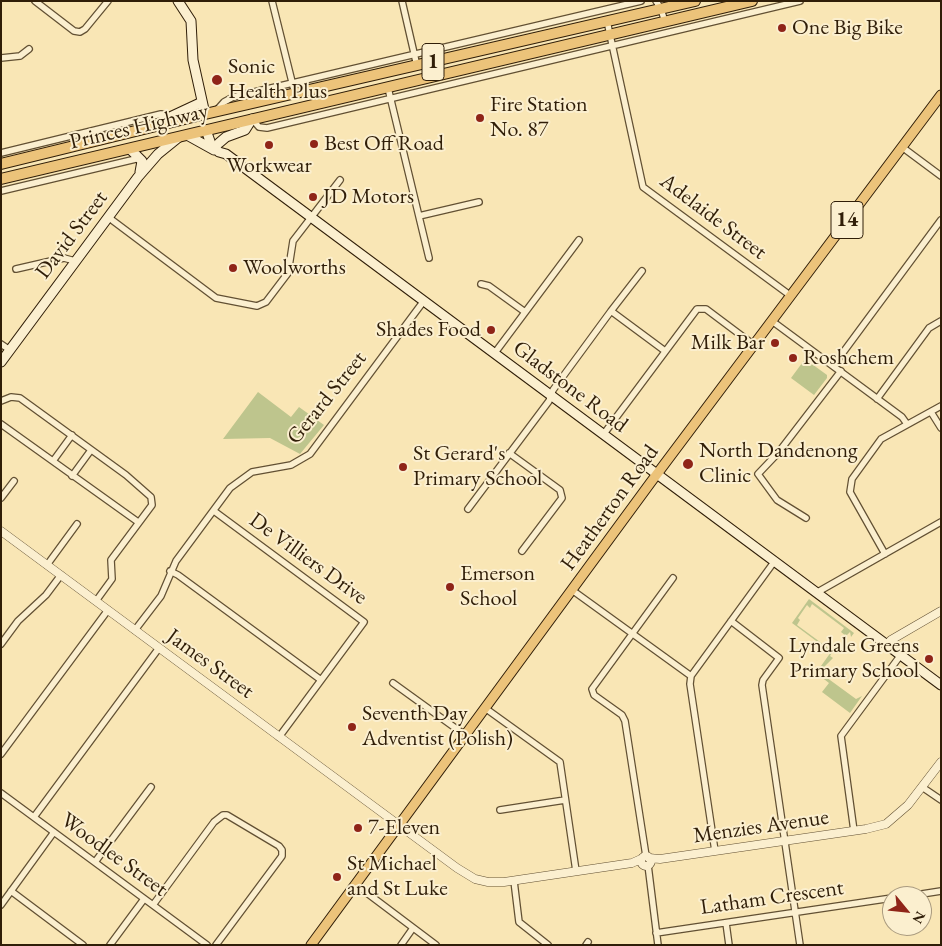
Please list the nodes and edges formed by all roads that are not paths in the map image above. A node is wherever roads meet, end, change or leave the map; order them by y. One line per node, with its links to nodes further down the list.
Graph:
1 (35, 1): 2 (street)
2 (108, 1)
3 (178, 1): 24 (main road)
4 (272, 1): 19 (street)
5 (402, 1): 18 (street)
6 (641, 1): 14 (street, Princes Highway)
7 (695, 1): 10 (highway, Princes Highway / 1)
8 (752, 1): 12 (highway, Princes Highway / 1)
9 (800, 1): 13 (street, Princes Highway)
10 (659, 5): 11 (highway, Princes Highway / 1); 12 (street)
11 (607, 20): 13 (street, Adelaide Street); 16 (highway, Princes Highway / 1)
12 (665, 23): 13 (highway, Princes Highway / 1)
13 (611, 40): 20 (highway, Princes Highway / 1); 23 (street); 56 (street, Adelaide Street)
14 (472, 43): 16 (street); 18 (street, Princes Highway)
15 (29, 49): 17 (street)
16 (466, 54): 18 (highway, Princes Highway / 1)
17 (1, 58)
18 (416, 61): 19 (street, Princes Highway); 21 (highway, Princes Highway / 1)
19 (293, 82): 21 (street); 25 (street, Princes Highway)
20 (388, 88): 23 (street); 28 (highway, Princes Highway / 1)
21 (295, 95): 25 (highway, Princes Highway / 1)
22 (941, 95): 32 (main road, Heatherton Road / 14)
23 (390, 99): 28 (street); 46 (street)
24 (202, 102): 26 (main road); 27 (main road)
25 (216, 112): 26 (highway, Princes Highway / 1)
26 (205, 114): 27 (highway, Princes Highway / 1); 29 (highway)
27 (173, 119): 31 (street); 35 (highway, Princes Highway / 1)
28 (252, 119): 29 (highway, Princes Highway / 1); 34 (main road)
29 (209, 130): 30 (highway, Princes Highway / 1); 34 (main road, Gladstone Road)
30 (183, 136): 33 (highway, Princes Highway / 1); 34 (main road); 41 (main road, David Street)
31 (60, 139): 35 (street); 36 (street)
32 (902, 147): 40 (street); 56 (main road, Heatherton Road / 14)
33 (126, 150): 37 (main road); 39 (street); 42 (highway, Princes Highway / 1)
34 (221, 150): 48 (main road, Gladstone Road)
35 (54, 152): 38 (highway, Princes Highway / 1)
36 (1, 153)
37 (140, 158): 39 (street); 41 (main road)
38 (1, 164)
39 (102, 167): 44 (street)
40 (941, 176)
41 (138, 177): 47 (main road, David Street)
42 (1, 178)
43 (340, 180): 48 (street)
44 (1, 191)
45 (478, 202): 46 (street)
46 (419, 216): 51 (street)
47 (108, 217): 48 (street); 52 (main road, David Street)
48 (310, 218): 57 (main road, Gladstone Road)
49 (941, 220): 68 (street)
50 (579, 240): 59 (street)
51 (428, 258)
52 (75, 261): 53 (street); 64 (main road, David Street)
53 (16, 269)
54 (642, 270): 58 (street)
55 (481, 284): 59 (street)
56 (790, 296): 60 (main road, Heatherton Road / 14)
57 (423, 302): 66 (main road, Gladstone Road); 88 (street, Gerard Street)
58 (611, 311): 65 (street); 70 (street)
59 (525, 312): 66 (street)
60 (772, 321): 63 (main road, Heatherton Road / 14); 68 (street)
61 (941, 321): 71 (street)
62 (1, 344): 64 (street)
63 (754, 345): 65 (street); 83 (main road, Heatherton Road / 14)
64 (10, 350): 67 (main road, David Street)
65 (665, 351): 79 (street)
66 (494, 354): 70 (main road, Gladstone Road)
67 (1, 362)
68 (833, 366): 69 (street)
69 (841, 371): 71 (street); 89 (street)
70 (550, 396): 79 (main road, Gladstone Road); 81 (street)
71 (878, 399): 76 (street)
72 (1, 400): 78 (street)
73 (941, 406): 74 (street)
74 (931, 412): 76 (street); 77 (street)
75 (1, 424): 82 (street)
76 (907, 424): 95 (street)
77 (941, 428)
78 (72, 435): 80 (street); 82 (street)
79 (603, 435): 83 (main road, Gladstone Road)
80 (92, 450): 84 (street); 90 (street)
81 (509, 453): 87 (street); 94 (street)
82 (53, 460): 84 (street)
83 (657, 475): 96 (main road, Gladstone Road); 101 (main road, Heatherton Road / 14)
84 (72, 476): 90 (street)
85 (14, 480): 86 (street)
86 (1, 498)
87 (468, 508)
88 (214, 511): 98 (street, Gerard Street); 114 (street, De Villiers Drive)
89 (806, 518)
90 (138, 522): 103 (street)
91 (941, 522): 95 (street)
92 (77, 524): 97 (street)
93 (1, 531): 97 (street, James Street)
94 (522, 551)
95 (885, 554): 102 (street)
96 (774, 562): 102 (main road, Gladstone Road); 106 (street)
97 (47, 565): 99 (street, James Street)
98 (170, 571): 107 (street, Gerard Street); 114 (street)
99 (61, 575): 103 (street, James Street); 109 (street)
100 (673, 578): 108 (street)
101 (572, 590): 108 (street); 117 (main road, Heatherton Road / 14)
102 (816, 593): 110 (main road, Gladstone Road)
103 (96, 602): 104 (street, James Street)
104 (108, 610): 107 (street, James Street); 120 (street)
105 (941, 611): 110 (street)
106 (731, 621): 113 (street); 132 (street)
107 (135, 630): 111 (street, James Street)
108 (631, 634): 113 (street); 134 (street)
109 (1, 644)
110 (886, 645): 112 (main road, Gladstone Road)
111 (159, 648): 119 (street, James Street); 128 (street)
112 (900, 656): 116 (main road, Gladstone Road); 130 (street)
113 (691, 676): 133 (street)
114 (321, 680): 119 (street, De Villiers Drive)
115 (393, 683): 118 (street)
116 (941, 685)
117 (485, 708): 118 (main road, Heatherton Road / 14); 125 (street)
118 (465, 735): 129 (main road, Heatherton Road / 14)
119 (279, 737): 129 (street, James Street)
120 (1, 754)
121 (941, 762): 122 (street, Menzies Avenue)
122 (922, 786): 126 (street); 130 (street, Menzies Avenue)
123 (151, 787): 135 (street)
124 (1, 793): 128 (street, Woodlee Street)
125 (565, 800): 127 (street); 136 (street)
126 (941, 800)
127 (500, 810)
128 (34, 817): 131 (street, Woodlee Street)
129 (399, 825): 137 (street, Menzies Avenue); 138 (main road, Heatherton Road / 14)
130 (854, 830): 132 (street, Menzies Avenue)
131 (54, 832): 135 (street, Woodlee Street); 139 (street)
132 (785, 841): 133 (street, Menzies Avenue); 144 (street)
133 (715, 851): 134 (street, Menzies Avenue)
134 (645, 860): 136 (street, Menzies Avenue); 147 (street)
135 (95, 862): 140 (street, Woodlee Street)
136 (576, 871): 137 (street, Menzies Avenue)
137 (514, 881): 155 (street)
138 (355, 884): 146 (street); 152 (main road, Heatherton Road / 14)
139 (11, 891): 142 (street); 148 (street)
140 (144, 899): 143 (street, Woodlee Street); 149 (street)
141 (882, 899): 144 (street, Latham Crescent)
142 (1, 904)
143 (153, 906): 150 (street, Woodlee Street); 151 (street)
144 (795, 912): 145 (street, Latham Crescent); 158 (street)
145 (726, 923): 147 (street, Latham Crescent); 157 (street)
146 (413, 928): 153 (street); 154 (street)
147 (656, 933): 156 (street)
148 (83, 945)
149 (110, 945)
150 (207, 945)
151 (216, 945)
152 (311, 945)
153 (401, 945)
154 (436, 945)
155 (548, 945)
156 (658, 945)
157 (729, 945)
158 (800, 945)

